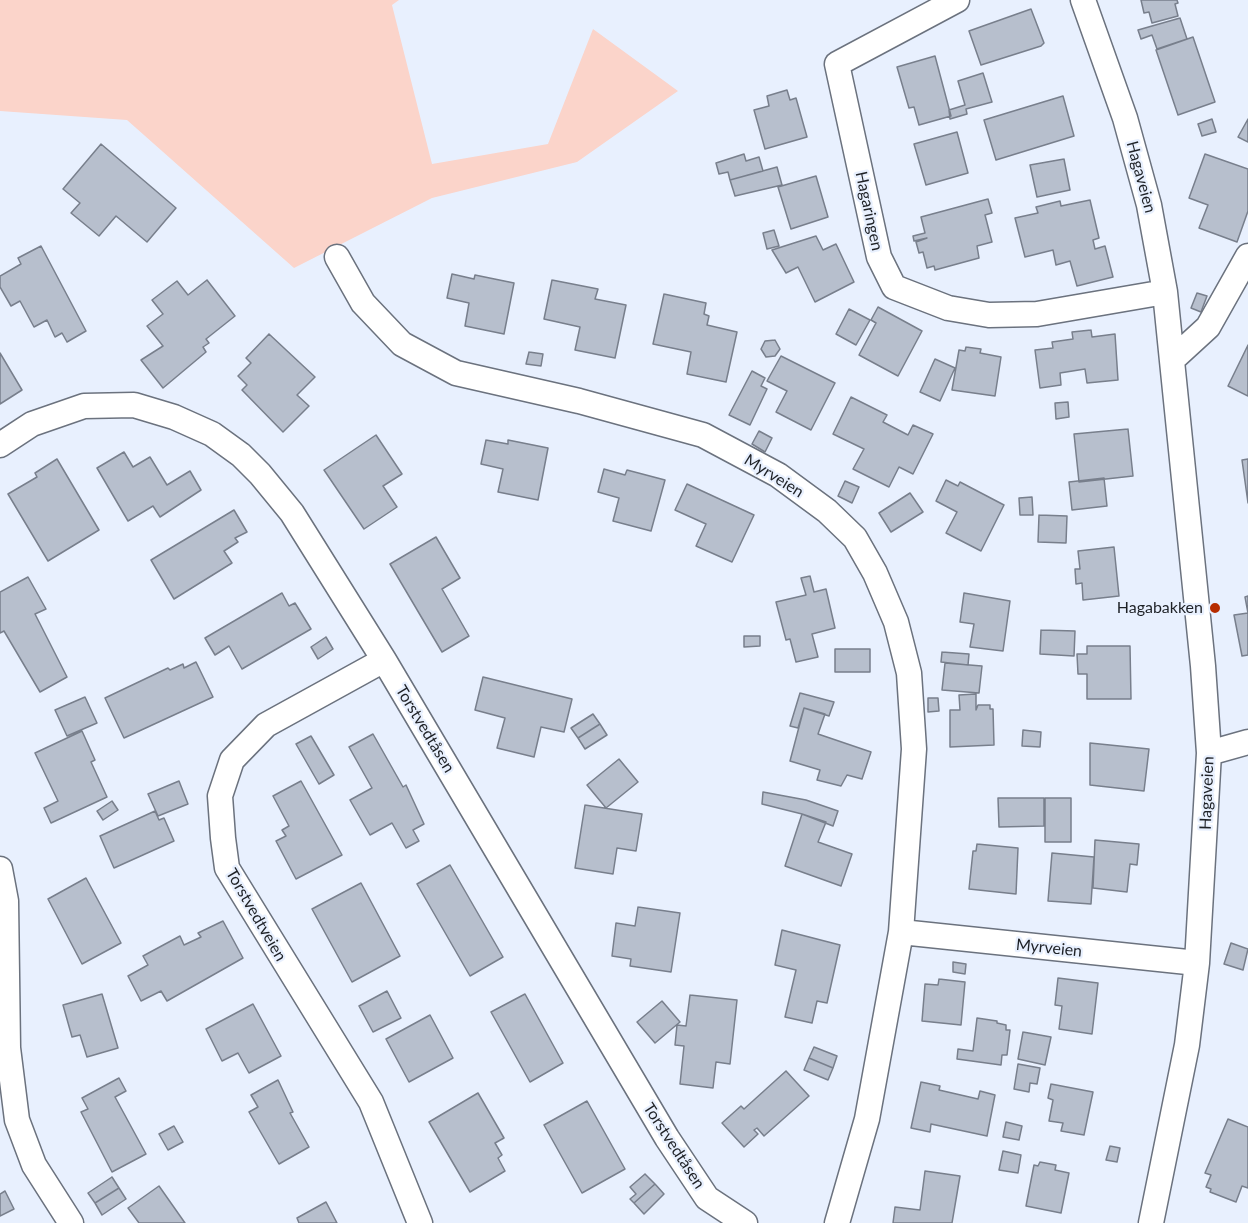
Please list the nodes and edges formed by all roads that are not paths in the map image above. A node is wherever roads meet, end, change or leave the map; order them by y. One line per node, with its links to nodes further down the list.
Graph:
1 (957, 0): 5 (street, Hagaringen)
2 (1083, 0): 5 (street, Hagaveien)
3 (1248, 256): 6 (street)
4 (337, 257): 12 (street, Myrveien)
5 (1165, 292): 6 (street, Hagaveien)
6 (1173, 360): 10 (street, Hagaveien)
7 (0, 445): 8 (street, Torstvedtåsen)
8 (384, 660): 16 (street, Torstvedtveien); 17 (street, Torstvedtåsen)
9 (1248, 742): 10 (street)
10 (1209, 753): 13 (street, Hagaveien)
11 (0, 869): 14 (street)
12 (901, 932): 13 (street, Myrveien); 18 (street, Myrveien)
13 (1197, 963): 19 (street, Hagaveien)
14 (6, 1075): 15 (street)
15 (71, 1223)
16 (420, 1223)
17 (745, 1223)
18 (837, 1223)
19 (1151, 1223)

